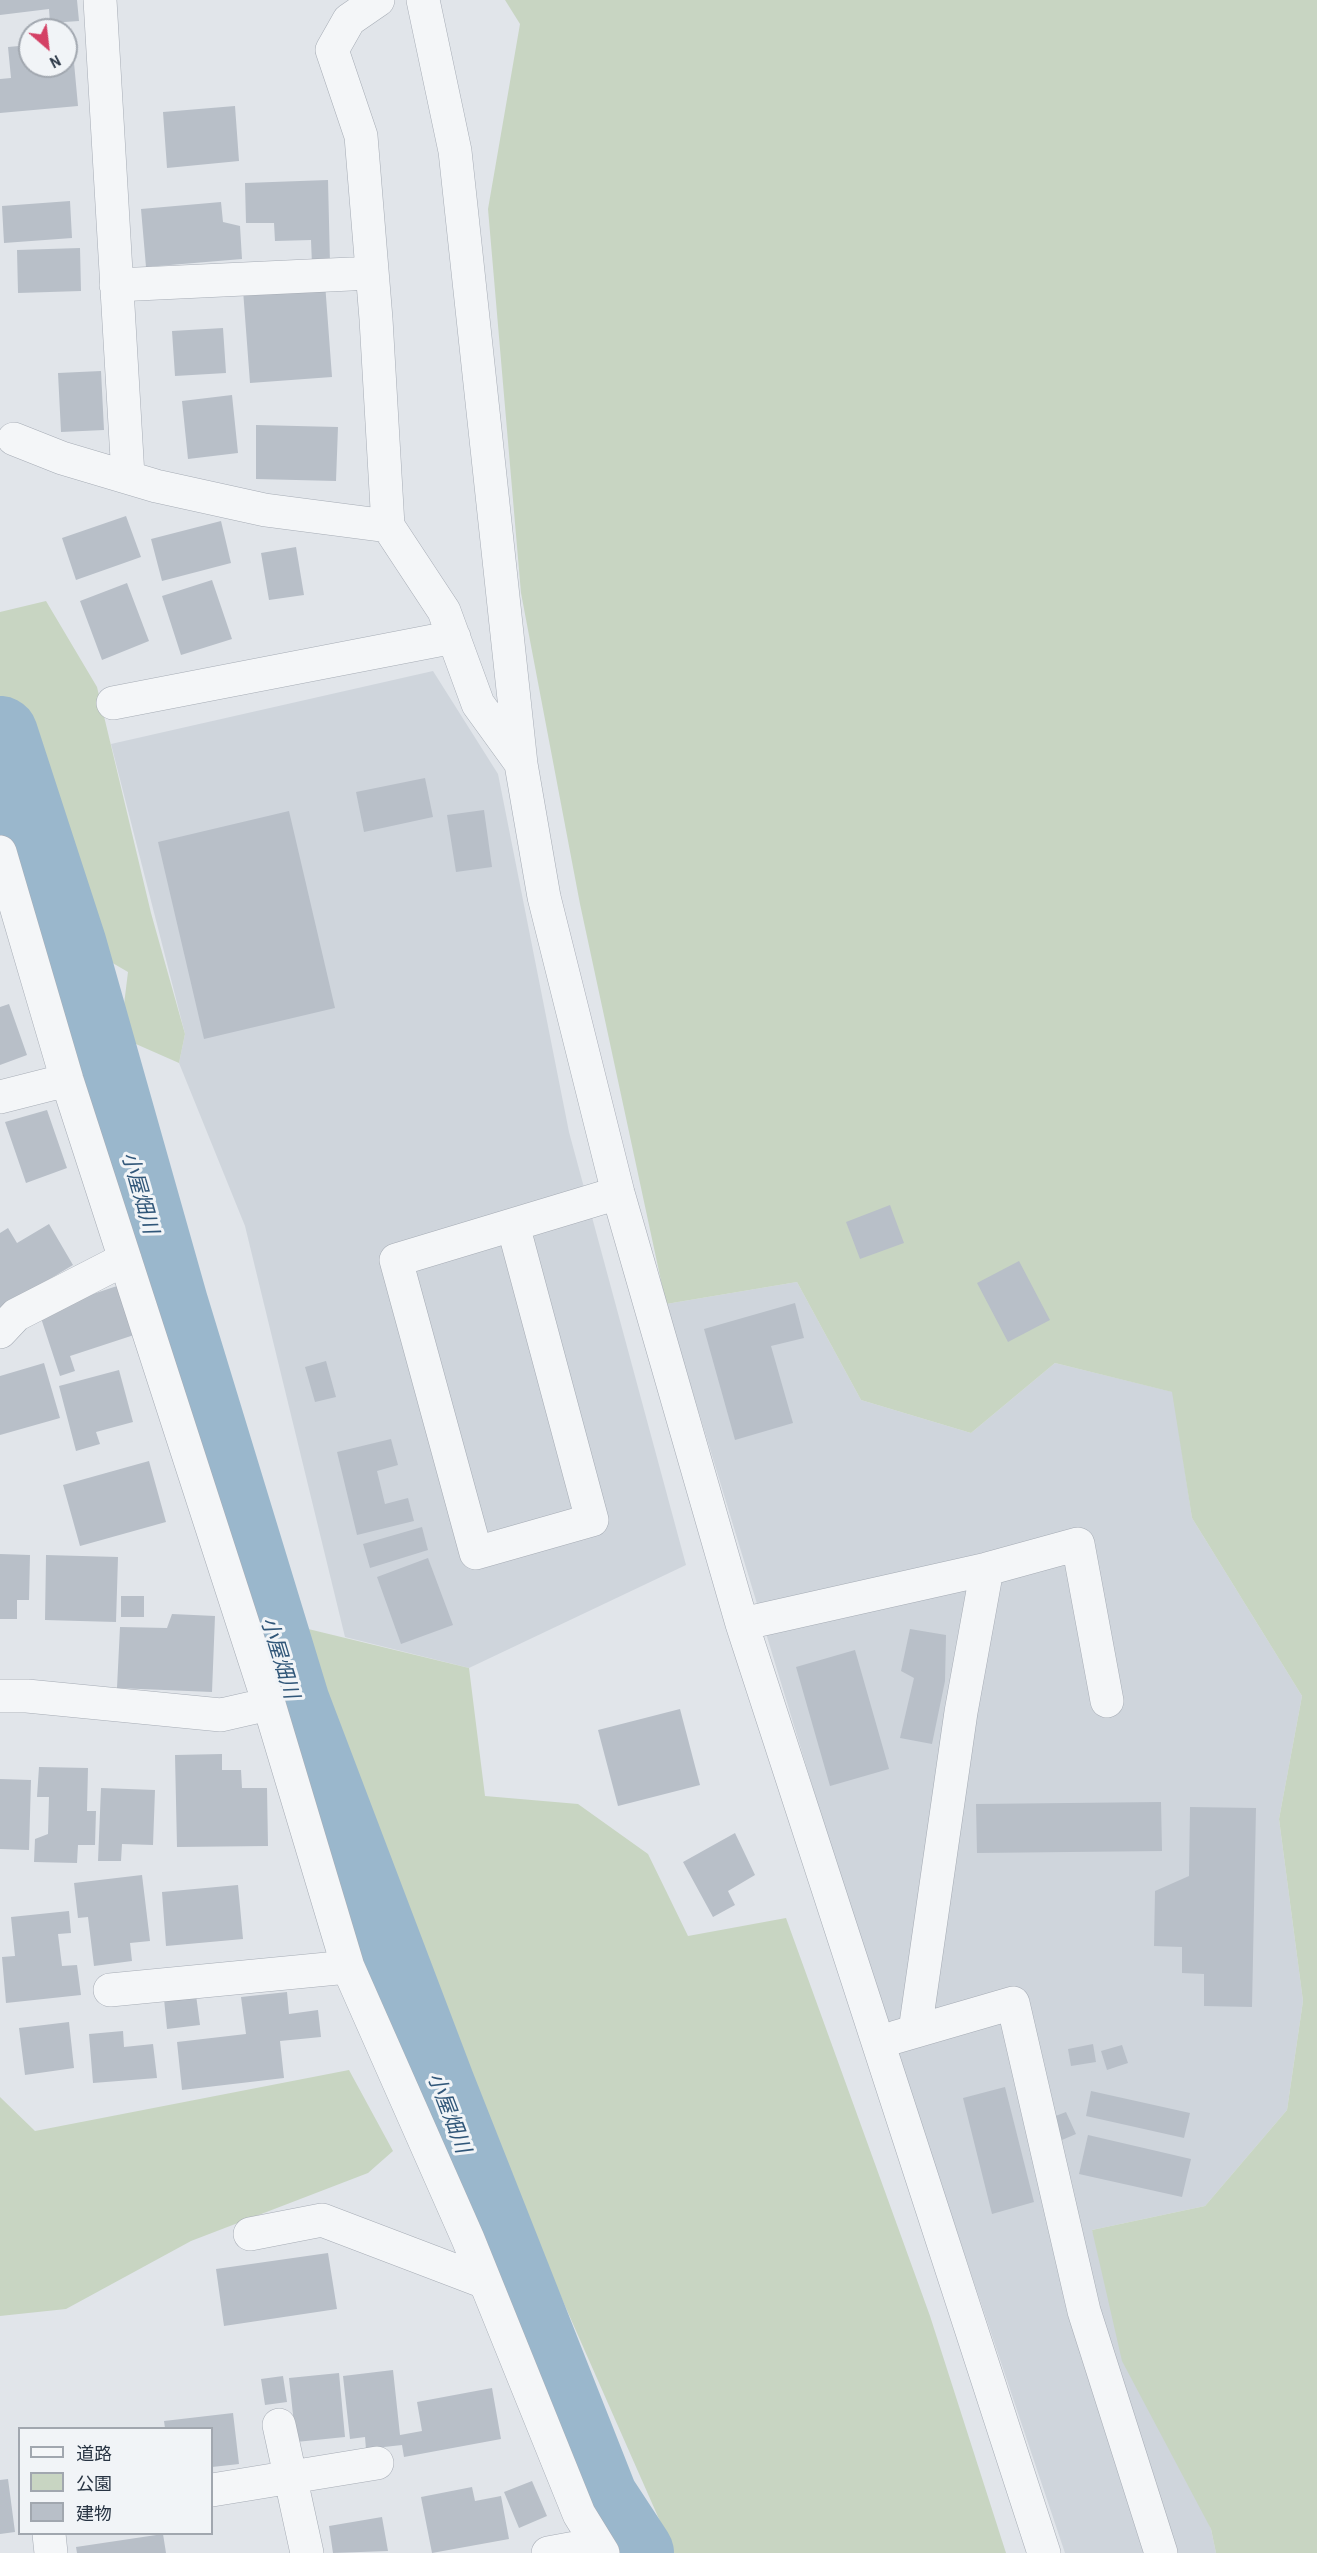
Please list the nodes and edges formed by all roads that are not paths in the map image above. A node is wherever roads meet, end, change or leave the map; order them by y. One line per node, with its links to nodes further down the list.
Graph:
1 (100, 0): 5 (street)
2 (378, 0): 4 (street)
3 (423, 0): 11 (street)
4 (372, 273): 5 (street); 8 (street)
5 (116, 285): 7 (street)
6 (14, 439): 7 (street)
7 (128, 476): 8 (street)
8 (388, 526): 9 (street)
9 (454, 637): 10 (street); 11 (street)
10 (113, 703)
11 (521, 764): 15 (street)
12 (0, 852): 13 (street)
13 (67, 1080): 14 (street); 17 (street)
14 (0, 1097)
15 (618, 1193): 16 (street); 20 (street)
16 (513, 1225): 16 (street)
17 (125, 1259): 18 (street); 23 (street)
18 (0, 1332)
19 (987, 1569): 20 (street); 22 (street); 26 (street)
20 (742, 1624): 27 (street)
21 (0, 1696): 23 (street)
22 (1107, 1701)
23 (269, 1704): 24 (street)
24 (348, 1967): 25 (street); 29 (street)
25 (110, 1990)
26 (915, 2031): 27 (street); 40 (street)
27 (876, 2043): 39 (street)
28 (250, 2234): 29 (street)
29 (485, 2282): 35 (street)
30 (279, 2425): 32 (street)
31 (377, 2463): 32 (street)
32 (291, 2479): 33 (street); 37 (street)
33 (213, 2490)
34 (49, 2535): 36 (street)
35 (600, 2548): 38 (street)
36 (51, 2553)
37 (307, 2553)
38 (548, 2553)
39 (1044, 2553)
40 (1161, 2553)

